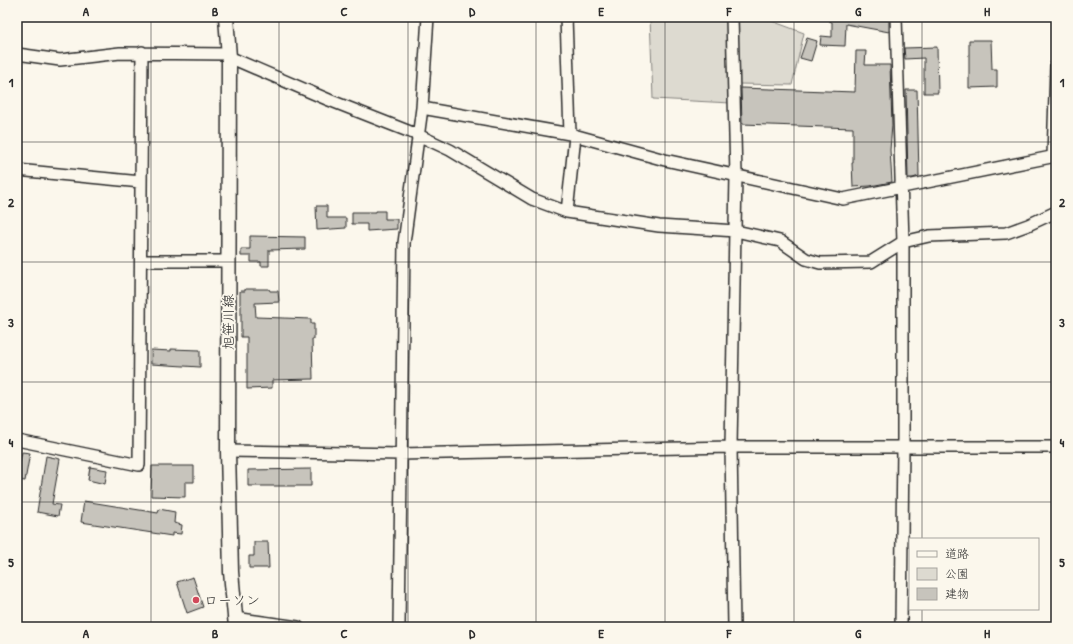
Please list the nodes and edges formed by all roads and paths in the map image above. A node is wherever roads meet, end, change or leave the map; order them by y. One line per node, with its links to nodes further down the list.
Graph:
1 (226, 17): 8 (main road, 旭笹川線)
2 (428, 17): 10 (street)
3 (566, 17): 12 (street)
4 (732, 17): 15 (street)
5 (896, 17): 17 (street)
6 (142, 52): 7 (street); 8 (street); 16 (street)
7 (17, 54)
8 (229, 55): 11 (street); 23 (main road, 旭笹川線)
9 (1056, 65): 13 (street)
10 (422, 108): 11 (street); 12 (street)
11 (418, 135): 18 (street); 29 (street)
12 (573, 135): 15 (street); 18 (street)
13 (1055, 156): 17 (street)
14 (17, 170): 16 (street)
15 (736, 175): 17 (street); 20 (street)
16 (141, 182): 22 (street)
17 (902, 188): 21 (street)
18 (567, 212): 20 (street)
19 (1056, 212): 21 (street)
20 (736, 231): 21 (street); 26 (street)
21 (903, 242): 25 (street)
22 (141, 261): 23 (street); 24 (street)
23 (229, 261): 28 (main road, 旭笹川線)
24 (17, 440)
25 (903, 446): 26 (street); 27 (street); 34 (street)
26 (731, 447): 29 (street); 33 (street)
27 (1056, 447)
28 (228, 451): 29 (street); 30 (main road, 旭笹川線)
29 (400, 454): 32 (street)
30 (234, 624): 31 (street)
31 (298, 627)
32 (399, 627)
33 (734, 627)
34 (901, 627)

